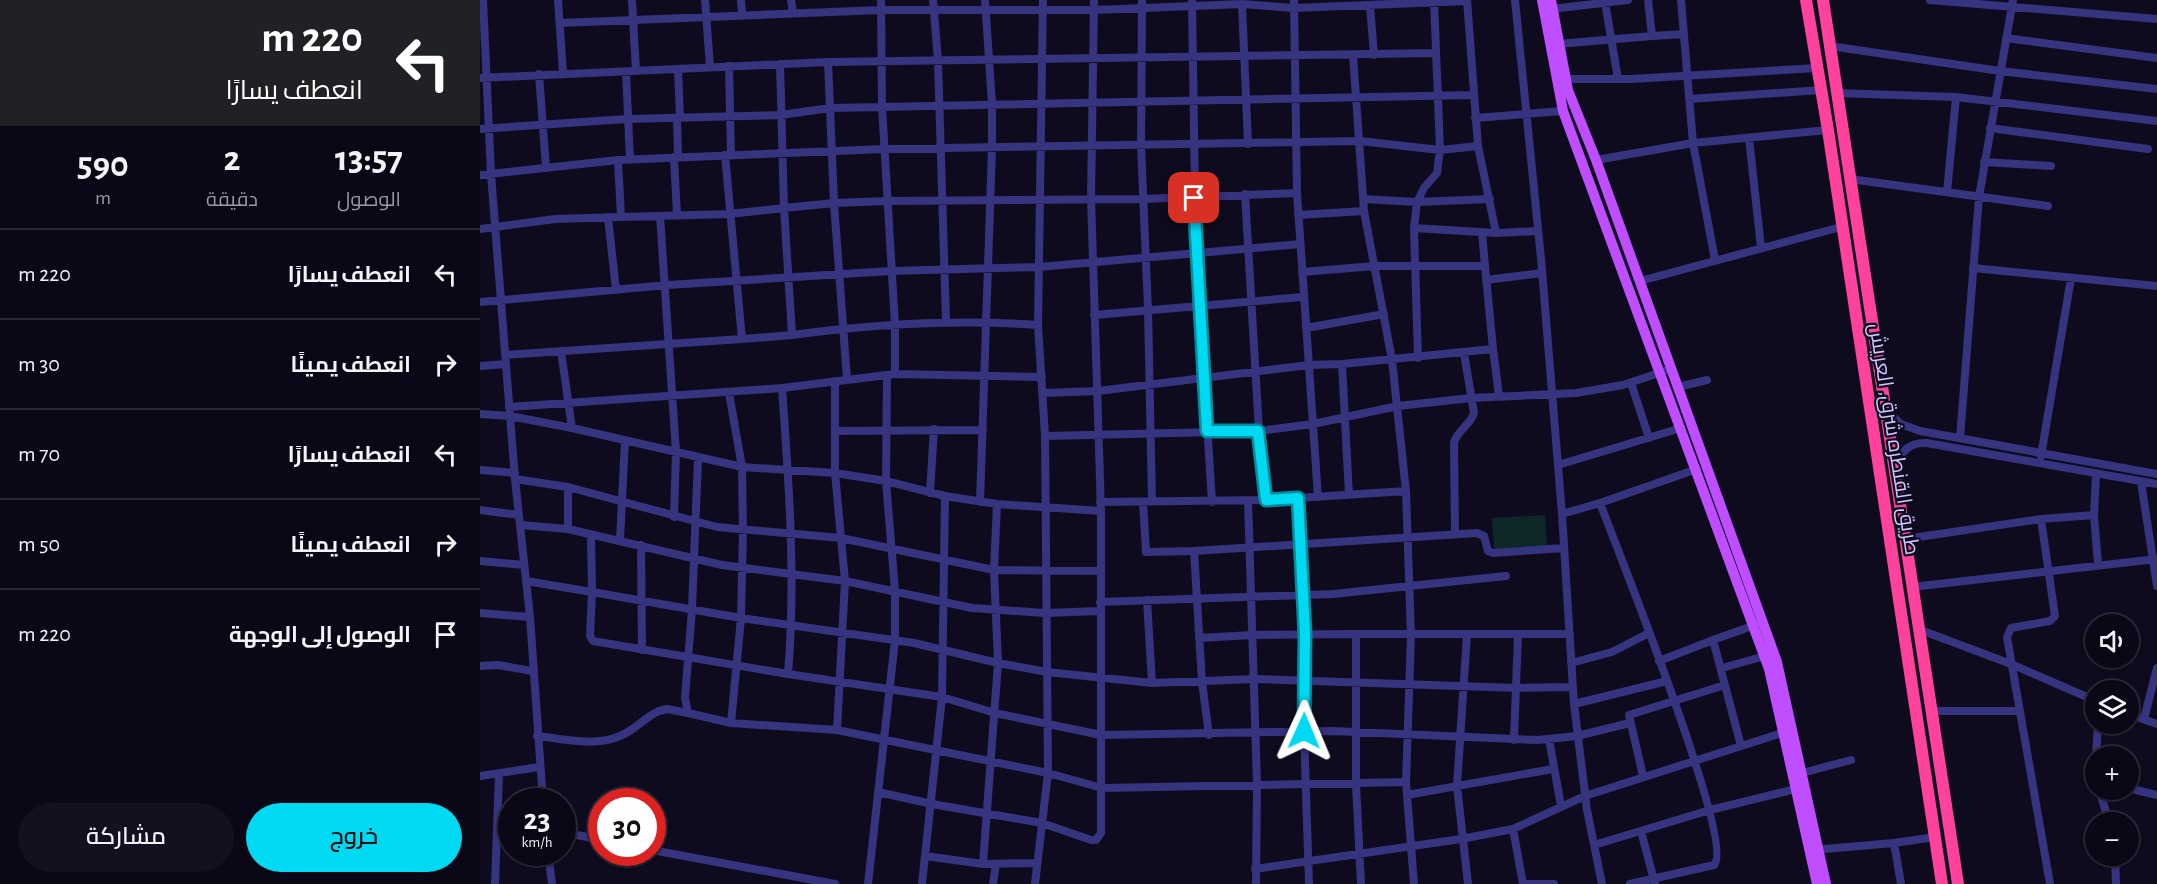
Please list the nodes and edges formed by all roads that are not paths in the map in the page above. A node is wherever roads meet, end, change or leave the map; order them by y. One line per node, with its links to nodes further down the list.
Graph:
1 (483, 0): 32 (street)
2 (558, 0): 39 (street)
3 (632, 0): 37 (street)
4 (705, 0): 36 (street)
5 (741, 0): 35 (street)
6 (791, 0): 34 (street)
7 (881, 0): 30 (street)
8 (1043, 0): 33 (street)
9 (1094, 0): 31 (street)
10 (1515, 0): 95 (street)
11 (1542, 0): 93 (main road)
12 (1628, 0): 22 (street)
13 (1648, 0): 41 (street)
14 (1681, 0): 40 (street)
15 (1806, 0): 63 (highway, طريق القنطره شرق, العريش)
16 (1822, 0): 45 (highway, طريق القنطره شرق, العريش)
17 (1930, 0): 27 (street)
18 (1434, 1): 19 (street); 21 (street); 46 (street)
19 (1467, 1): 77 (street)
20 (1192, 3): 23 (street); 24 (street); 51 (street)
21 (1375, 3): 25 (street); 50 (street)
22 (1605, 3): 26 (street); 43 (street)
23 (1142, 4): 31 (street); 52 (street)
24 (1242, 4): 25 (street); 47 (street)
25 (1294, 4): 48 (street)
26 (1551, 4): 44 (main road)
27 (2012, 4): 38 (street); 42 (street)
28 (933, 5): 29 (street); 30 (street); 57 (street)
29 (985, 5): 33 (street); 56 (street)
30 (881, 10): 34 (street); 59 (street)
31 (1095, 10): 33 (street); 55 (street)
32 (482, 11): 71 (street)
33 (1044, 11): 54 (street)
34 (793, 13): 35 (street)
35 (742, 15): 36 (street)
36 (706, 16): 37 (street); 62 (street)
37 (633, 19): 39 (street); 65 (street)
38 (2157, 19)
39 (560, 23): 68 (street)
40 (1684, 34): 41 (street); 70 (street)
41 (1652, 36): 43 (street)
42 (2006, 38): 53 (street); 66 (street)
43 (1611, 39): 44 (street); 73 (street)
44 (1558, 44): 72 (main road)
45 (1830, 46): 66 (street); 76 (highway, طريق القنطره شرق, العريش)
46 (1436, 53): 50 (street); 78 (street)
47 (1242, 54): 48 (street); 51 (street); 83 (street)
48 (1295, 55): 49 (street); 81 (street)
49 (1353, 55): 50 (street); 80 (street)
50 (1374, 55)
51 (1193, 56): 52 (street); 84 (street)
52 (1141, 58): 55 (street); 85 (street)
53 (2157, 58)
54 (1043, 59): 55 (street); 56 (street); 90 (street)
55 (1093, 59): 87 (street)
56 (989, 60): 57 (street); 89 (street)
57 (938, 61): 59 (street); 88 (street)
58 (828, 62): 59 (street); 60 (street); 92 (street)
59 (881, 62): 91 (street)
60 (780, 64): 61 (street); 94 (street)
61 (729, 66): 62 (street); 96 (street)
62 (710, 67): 64 (street)
63 (1817, 68): 70 (street); 75 (highway, طريق القنطره شرق, العريش)
64 (678, 69): 65 (street); 98 (street)
65 (636, 71): 67 (street)
66 (2000, 71): 74 (street); 86 (street)
67 (626, 72): 68 (street); 99 (street)
68 (563, 73): 69 (street)
69 (538, 74): 71 (street); 101 (street)
70 (1687, 75): 73 (street); 82 (street)
71 (483, 78): 102 (street)
72 (1566, 79): 73 (street); 126 (main road)
73 (1618, 79)
74 (2157, 89)
75 (1821, 90): 82 (street); 104 (highway, طريق القنطره شرق, العريش)
76 (1836, 93): 79 (street); 132 (highway, طريق القنطره شرق, العريش)
77 (1474, 95): 78 (street); 97 (street)
78 (1438, 96): 80 (street); 119 (street)
79 (1956, 97): 86 (street); 133 (street)
80 (1357, 98): 81 (street); 106 (street)
81 (1296, 99): 83 (street); 110 (street)
82 (1689, 99): 107 (street)
83 (1244, 100): 84 (street); 109 (street)
84 (1194, 101): 85 (street); 108 (street)
85 (1143, 102): 87 (street); 112 (street)
86 (1995, 102): 100 (street); 103 (street)
87 (1092, 103): 90 (street); 111 (street)
88 (938, 104): 89 (street); 91 (street); 117 (street)
89 (992, 104): 90 (street); 116 (street)
90 (1043, 104): 114 (street)
91 (882, 106): 92 (street); 115 (street)
92 (830, 108): 94 (street); 120 (street)
93 (1563, 111): 95 (street); 219 (main road)
94 (781, 115): 96 (street); 121 (street)
95 (1527, 115): 97 (street); 161 (street)
96 (730, 117): 98 (street); 122 (street)
97 (1476, 117): 113 (street)
98 (679, 118): 99 (street); 123 (street)
99 (627, 119): 101 (street); 125 (street)
100 (2157, 121)
101 (542, 125): 102 (street); 129 (street)
102 (484, 128): 130 (street)
103 (1990, 128): 118 (street); 127 (street)
104 (1828, 130): 105 (street); 158 (highway, طريق القنطره شرق, العريش)
105 (1749, 138): 107 (street); 165 (street)
106 (1360, 141): 110 (street); 119 (street); 142 (street)
107 (1693, 143): 126 (street); 169 (street)
108 (1193, 144): 109 (street); 112 (street); 139 (street)
109 (1248, 144): 110 (street)
110 (1298, 144): 134 (street)
111 (1092, 146): 112 (street); 114 (street); 138 (street)
112 (1141, 146): 141 (street)
113 (1478, 146): 119 (street); 143 (street)
114 (1042, 147): 116 (street); 137 (street)
115 (885, 148): 117 (street); 120 (street); 144 (street)
116 (992, 148): 117 (street); 140 (street)
117 (941, 149): 145 (street)
118 (2148, 149)
119 (1440, 150): 146 (street)
120 (832, 151): 121 (street); 147 (street)
121 (781, 153): 122 (street); 149 (street)
122 (728, 155): 123 (street); 151 (street)
123 (676, 157): 125 (street); 152 (street)
124 (618, 160): 125 (street); 129 (street); 156 (street)
125 (630, 160)
126 (1596, 160): 186 (main road)
127 (1984, 162): 128 (street); 136 (street)
128 (2051, 166)
129 (546, 168): 130 (street)
130 (491, 174): 131 (street); 157 (street)
131 (480, 175)
132 (1850, 179): 133 (street); 240 (highway, طريق القنطره شرق, العريش)
133 (1947, 192): 136 (street)
134 (1297, 193): 135 (street); 153 (street)
135 (1245, 194): 139 (street); 166 (street)
136 (1979, 197): 148 (street); 176 (street)
137 (1041, 198): 138 (street); 140 (street); 175 (street)
138 (1091, 198): 141 (street); 170 (street)
139 (1194, 198): 141 (street); 167 (street)
140 (991, 199): 145 (street); 174 (street)
141 (1142, 199): 168 (street)
142 (1364, 199): 146 (street); 150 (street)
143 (1490, 199): 146 (street); 163 (street)
144 (887, 201): 145 (street); 147 (street); 178 (street)
145 (942, 201): 177 (street)
146 (1417, 202): 159 (street)
147 (834, 203): 149 (street); 181 (street)
148 (2048, 206)
149 (784, 208): 151 (street); 182 (street)
150 (1364, 211): 153 (street); 172 (street)
151 (729, 214): 152 (street); 185 (street)
152 (677, 215): 154 (street)
153 (1298, 215): 164 (street)
154 (660, 216): 156 (street); 187 (street)
155 (608, 217): 156 (street); 157 (street); 189 (street)
156 (621, 217)
157 (496, 227): 160 (street); 191 (street)
158 (1841, 227): 165 (street); 455 (highway, طريق القنطره شرق, العريش)
159 (1414, 228): 162 (street); 171 (street)
160 (480, 229)
161 (1538, 231): 163 (street); 180 (street)
162 (1482, 232): 163 (street); 173 (street)
163 (1496, 233)
164 (1300, 244): 166 (street); 179 (street)
165 (1761, 248): 169 (street)
166 (1247, 249): 167 (street); 192 (street)
167 (1196, 253): 168 (street); 194 (street)
168 (1144, 256): 170 (street); 195 (street)
169 (1715, 260): 186 (street)
170 (1093, 262): 175 (street); 197 (street)
171 (1414, 265): 172 (street); 173 (street); 210 (street)
172 (1376, 266): 179 (street); 196 (street)
173 (1485, 266): 184 (street)
174 (988, 267): 175 (street); 177 (street); 199 (street)
175 (1039, 267): 200 (street)
176 (1973, 268): 183 (street); 256 (street)
177 (945, 269): 178 (street); 198 (street)
178 (891, 271): 181 (street); 201 (street)
179 (1302, 272): 190 (street)
180 (1542, 273): 184 (street); 233 (street)
181 (839, 275): 182 (street); 202 (street)
182 (788, 279): 185 (street); 204 (street)
183 (2070, 279): 188 (street); 259 (street)
184 (1486, 280): 207 (street)
185 (735, 281): 187 (street); 205 (street)
186 (1640, 282): 216 (main road)
187 (667, 285): 189 (street); 206 (street)
188 (2157, 286)
189 (616, 290): 191 (street)
190 (1303, 297): 192 (street); 203 (street)
191 (500, 300): 193 (street); 211 (street)
192 (1251, 300): 194 (street); 217 (street)
193 (480, 302)
194 (1200, 305): 195 (street); 222 (street)
195 (1148, 309): 197 (street); 226 (street)
196 (1384, 314): 203 (street); 212 (street)
197 (1094, 315): 230 (street)
198 (946, 321): 199 (street); 201 (street)
199 (987, 321): 200 (street); 220 (street)
200 (1038, 325): 221 (street)
201 (895, 326): 202 (street); 218 (street)
202 (844, 328): 204 (street); 223 (street)
203 (1306, 328): 214 (street)
204 (792, 335): 205 (street)
205 (742, 339): 206 (street)
206 (669, 346): 208 (street); 234 (street)
207 (1493, 349): 209 (street); 235 (street)
208 (561, 351): 211 (street); 237 (street)
209 (1464, 353): 210 (street); 236 (street)
210 (1418, 358): 212 (street)
211 (505, 359): 215 (street); 239 (street)
212 (1392, 360): 213 (street); 238 (street)
213 (1342, 364): 214 (street); 242 (street)
214 (1309, 365): 217 (street); 243 (street)
215 (480, 366)
216 (1671, 369): 219 (street); 228 (main road)
217 (1256, 371): 222 (street); 251 (street)
218 (891, 374): 220 (street); 223 (street); 247 (street)
219 (1660, 374): 227 (street); 245 (main road)
220 (985, 377): 221 (street); 248 (street)
221 (1041, 377): 232 (street)
222 (1202, 377): 226 (street); 250 (street)
223 (848, 379): 225 (street)
224 (1707, 380): 228 (street)
225 (835, 381): 229 (street); 249 (street)
226 (1148, 383): 230 (street); 252 (street)
227 (1630, 383): 233 (street); 255 (street)
228 (1678, 387): 319 (main road)
229 (782, 388): 231 (street); 266 (street)
230 (1098, 391): 232 (street); 254 (street)
231 (729, 393): 234 (street); 263 (street)
232 (1043, 393): 253 (street)
233 (1552, 395): 235 (street); 262 (street)
234 (672, 396): 237 (street); 258 (street)
235 (1499, 396): 236 (street)
236 (1471, 398): 238 (street); 304 (street)
237 (569, 405): 239 (street); 244 (street)
238 (1398, 406): 242 (street); 276 (street)
239 (510, 412): 241 (street); 244 (street); 271 (street)
240 (1888, 412): 256 (street); 267 (highway, طريق القنطره شرق, العريش)
241 (480, 414)
242 (1345, 417): 243 (street); 278 (street)
243 (1313, 424): 251 (street); 280 (street)
244 (572, 428): 257 (street)
245 (1681, 428): 255 (street); 264 (main road)
246 (934, 429): 247 (street); 248 (street); 277 (street)
247 (887, 430): 249 (street); 272 (street)
248 (983, 430): 285 (street)
249 (836, 431): 268 (street)
250 (1207, 431): 251 (street); 252 (street); 287 (street)
251 (1258, 431): 283 (street)
252 (1150, 434): 254 (street); 286 (street)
253 (1045, 436): 254 (street); 291 (street)
254 (1099, 437): 290 (street)
255 (1649, 438): 262 (street)
256 (1960, 438): 259 (street)
257 (625, 440): 258 (street); 284 (street)
258 (676, 452): 260 (street); 296 (street)
259 (2041, 453): 261 (street); 270 (street)
260 (698, 458): 263 (street); 298 (street)
261 (2040, 464): 267 (street); 269 (street)
262 (1558, 465): 293 (street)
263 (742, 467): 266 (street); 301 (street)
264 (1697, 469): 288 (street); 319 (main road)
265 (480, 470): 271 (street)
266 (788, 470): 268 (street); 302 (street)
267 (1896, 471): 307 (highway, طريق القنطره شرق, العريش)
268 (835, 472): 272 (street); 306 (street)
269 (2096, 474): 273 (street); 295 (street)
270 (2157, 474)
271 (515, 476): 275 (street); 294 (street)
272 (886, 481): 277 (street); 312 (street)
273 (2141, 482): 274 (street); 316 (street)
274 (2157, 484)
275 (568, 487): 284 (street); 300 (street)
276 (1406, 491): 278 (street); 305 (street)
277 (930, 493): 279 (street)
278 (1349, 495): 280 (street)
279 (945, 496): 285 (street); 318 (street)
280 (1318, 497): 281 (street)
281 (1298, 498): 283 (street); 310 (street)
282 (1248, 500): 283 (street); 287 (street); 313 (street)
283 (1266, 500)
284 (620, 501): 296 (street); 308 (street)
285 (980, 502): 289 (street)
286 (1147, 502): 287 (street); 290 (street); 314 (street)
287 (1212, 502)
288 (1600, 503): 293 (street); 354 (street)
289 (997, 504): 291 (street); 323 (street)
290 (1100, 506): 291 (street); 326 (street)
291 (1045, 507): 325 (street)
292 (480, 510): 294 (street)
293 (1562, 514): 311 (street)
294 (519, 515): 299 (street)
295 (2094, 515): 297 (street); 320 (street)
296 (674, 517): 298 (street)
297 (2041, 519): 307 (street); 324 (street)
298 (694, 522): 301 (street); 315 (street)
299 (521, 525): 300 (street); 321 (street)
300 (568, 529): 303 (street)
301 (743, 531): 302 (street); 322 (street)
302 (792, 532): 306 (street); 327 (street)
303 (591, 534): 308 (street); 335 (street)
304 (1455, 534): 305 (street); 311 (street)
305 (1408, 537): 310 (street); 333 (street)
306 (841, 538): 312 (street); 330 (street)
307 (1905, 539): 332 (highway, طريق القنطره شرق, العريش)
308 (620, 540): 309 (street)
309 (641, 545): 315 (street); 340 (street)
310 (1301, 546): 313 (street); 336 (street)
311 (1564, 548): 360 (street)
312 (891, 549): 318 (street); 334 (street)
313 (1249, 549): 314 (street); 337 (street)
314 (1194, 551): 338 (street)
315 (694, 558): 322 (street); 343 (street)
316 (2155, 559): 320 (street); 331 (street)
317 (480, 561): 321 (street)
318 (945, 561): 323 (street); 342 (street)
319 (1737, 563): 351 (main road); 402 (main road)
320 (2098, 564): 324 (street)
321 (524, 565): 329 (street)
322 (743, 569): 327 (street); 349 (street)
323 (994, 570): 325 (street); 344 (street)
324 (2048, 570): 332 (street); 372 (street)
325 (1044, 571): 326 (street); 347 (street)
326 (1100, 571): 341 (street)
327 (792, 574): 330 (street); 350 (street)
328 (1506, 576): 333 (street)
329 (526, 581): 335 (street); 348 (street)
330 (845, 581): 334 (street); 353 (street)
331 (2157, 586)
332 (1912, 587): 352 (highway, طريق القنطره شرق, العريش)
333 (1409, 588): 336 (street); 361 (street)
334 (895, 591): 342 (street); 363 (street)
335 (592, 592): 340 (street); 365 (street)
336 (1303, 595): 337 (street); 356 (street)
337 (1250, 597): 338 (street); 355 (street)
338 (1197, 598): 339 (street); 362 (street)
339 (1147, 600): 341 (street); 387 (street)
340 (643, 601): 343 (street); 365 (street)
341 (1100, 602): 345 (street)
342 (945, 604): 344 (street); 366 (street)
343 (692, 609): 349 (street); 368 (street)
344 (996, 611): 347 (street); 370 (street)
345 (1100, 611): 347 (street); 380 (street)
346 (480, 613): 348 (street)
347 (1045, 613): 378 (street)
348 (530, 617): 376 (street)
349 (741, 618): 350 (street); 374 (street)
350 (792, 625): 353 (street); 379 (street)
351 (1755, 625): 364 (street); 367 (main road)
352 (1918, 628): 372 (street); 398 (highway, طريق القنطره شرق, العريش)
353 (843, 632): 363 (street); 383 (street)
354 (1648, 633): 369 (street); 371 (street)
355 (1252, 634): 356 (street); 362 (street); 381 (street)
356 (1305, 634): 357 (street); 382 (street)
357 (1356, 634): 361 (street); 384 (street)
358 (1467, 634): 359 (street); 361 (street); 390 (street)
359 (1518, 634): 360 (street); 393 (street)
360 (1570, 634): 371 (street)
361 (1411, 635): 388 (street)
362 (1199, 638): 386 (street)
363 (895, 640): 366 (street); 392 (street)
364 (1713, 640): 369 (street); 375 (street)
365 (642, 650): 368 (street)
366 (943, 650): 370 (street); 395 (street)
367 (1765, 656): 375 (street); 402 (main road)
368 (689, 658): 374 (street); 400 (street)
369 (1659, 661): 385 (street)
370 (998, 663): 378 (street); 401 (street)
371 (1571, 663): 391 (street)
372 (2011, 664): 394 (street); 399 (street)
373 (480, 666): 376 (street)
374 (736, 666): 379 (street); 405 (street)
375 (1722, 668): 389 (street)
376 (531, 671): 417 (street)
377 (2157, 671): 404 (street)
378 (1047, 672): 380 (street); 407 (street)
379 (789, 674): 383 (street)
380 (1099, 677): 387 (street); 414 (street)
381 (1255, 679): 382 (street); 386 (street); 411 (street)
382 (1305, 680): 384 (street); 410 (street)
383 (840, 681): 392 (street); 409 (street)
384 (1357, 681): 388 (street); 413 (street)
385 (1667, 681): 396 (street); 397 (street)
386 (1202, 682): 387 (street); 415 (street)
387 (1152, 683)
388 (1410, 683): 390 (street); 416 (street)
389 (1725, 685): 396 (street); 423 (street)
390 (1465, 686): 393 (street); 419 (street)
391 (1572, 687): 393 (street); 397 (street)
392 (891, 688): 395 (street); 420 (street)
393 (1516, 688): 422 (street)
394 (2085, 696)
395 (942, 697): 401 (street); 424 (street)
396 (1674, 702): 406 (street); 425 (street)
397 (1574, 704): 418 (street)
398 (1930, 711): 399 (street); 492 (highway, طريق القنطره شرق, العريش)
399 (2019, 711): 493 (street)
400 (688, 713): 405 (street); 417 (street)
401 (995, 713): 407 (street); 427 (street)
402 (1785, 716): 412 (main road); 431 (main road)
403 (2139, 717): 404 (street)
404 (2144, 719): 408 (street)
405 (731, 723): 409 (street)
406 (1630, 723): 418 (street); 434 (street)
407 (1048, 724): 414 (street); 430 (street)
408 (2157, 724)
409 (837, 730): 420 (street)
410 (1304, 731): 411 (street); 413 (street); 437 (street)
411 (1256, 732): 415 (street); 436 (street)
412 (1785, 732): 423 (street); 442 (main road)
413 (1358, 733): 416 (street); 438 (street)
414 (1101, 735): 415 (street); 441 (street)
415 (1209, 735)
416 (1409, 735): 419 (street); 435 (street)
417 (537, 736): 428 (street)
418 (1577, 736): 421 (street); 447 (street)
419 (1460, 737): 422 (street); 439 (street)
420 (884, 739): 424 (street); 444 (street)
421 (1549, 739): 422 (street); 429 (street)
422 (1514, 740)
423 (1741, 746): 425 (street)
424 (936, 750): 427 (street); 448 (street)
425 (1695, 760): 434 (street); 450 (street)
426 (1851, 760): 431 (street)
427 (991, 763): 430 (street); 451 (street)
428 (539, 767): 432 (street); 440 (street)
429 (1553, 769): 439 (street); 449 (street)
430 (1048, 773): 441 (street); 452 (street)
431 (1802, 773): 460 (main road)
432 (499, 774): 433 (street); 472 (street)
433 (480, 776)
434 (1643, 776): 447 (street)
435 (1406, 782): 438 (street); 445 (street)
436 (1257, 784): 437 (street); 441 (street); 470 (street)
437 (1305, 784): 438 (street); 464 (street)
438 (1356, 785): 462 (street)
439 (1457, 786): 445 (street); 456 (street)
440 (541, 788)
441 (1102, 788): 452 (street)
442 (1796, 789): 450 (street); 460 (main road)
443 (2139, 791): 446 (street)
444 (878, 792): 448 (street); 475 (street)
445 (1407, 795): 459 (street)
446 (2157, 795)
447 (1585, 796): 449 (street); 458 (street)
448 (932, 804): 451 (street); 463 (street)
449 (1562, 806): 453 (street)
450 (1710, 810): 454 (street); 471 (street)
451 (987, 814): 452 (street); 466 (street)
452 (1042, 823): 465 (street)
453 (1513, 829): 456 (street); 484 (street)
454 (1641, 831): 458 (street); 471 (street)
455 (1935, 837): 457 (street); 491 (highway, طريق القنطره شرق, العريش)
456 (1461, 839): 459 (street); 483 (street)
457 (1894, 843): 460 (street); 490 (street)
458 (1594, 845): 486 (street)
459 (1410, 846): 462 (street); 482 (street)
460 (1814, 850): 488 (main road); 489 (main road)
461 (666, 853): 474 (street)
462 (1358, 854): 464 (street); 481 (street)
463 (925, 856): 466 (street); 476 (street)
464 (1307, 862): 470 (street); 480 (street)
465 (1036, 863): 467 (street); 478 (street)
466 (983, 864): 467 (street)
467 (996, 864): 477 (street)
468 (550, 866): 473 (street)
469 (2115, 866): 494 (street)
470 (1255, 869): 479 (street)
471 (1654, 880): 487 (street)
472 (495, 884)
473 (552, 884)
474 (835, 884)
475 (868, 884)
476 (922, 884)
477 (993, 884)
478 (1035, 884)
479 (1256, 884)
480 (1309, 884)
481 (1361, 884)
482 (1414, 884)
483 (1468, 884)
484 (1523, 884): 485 (street)
485 (1554, 884)
486 (1602, 884)
487 (1630, 884)
488 (1816, 884)
489 (1826, 884)
490 (1901, 884)
491 (1942, 884)
492 (1958, 884)
493 (2050, 884)
494 (2116, 884)

